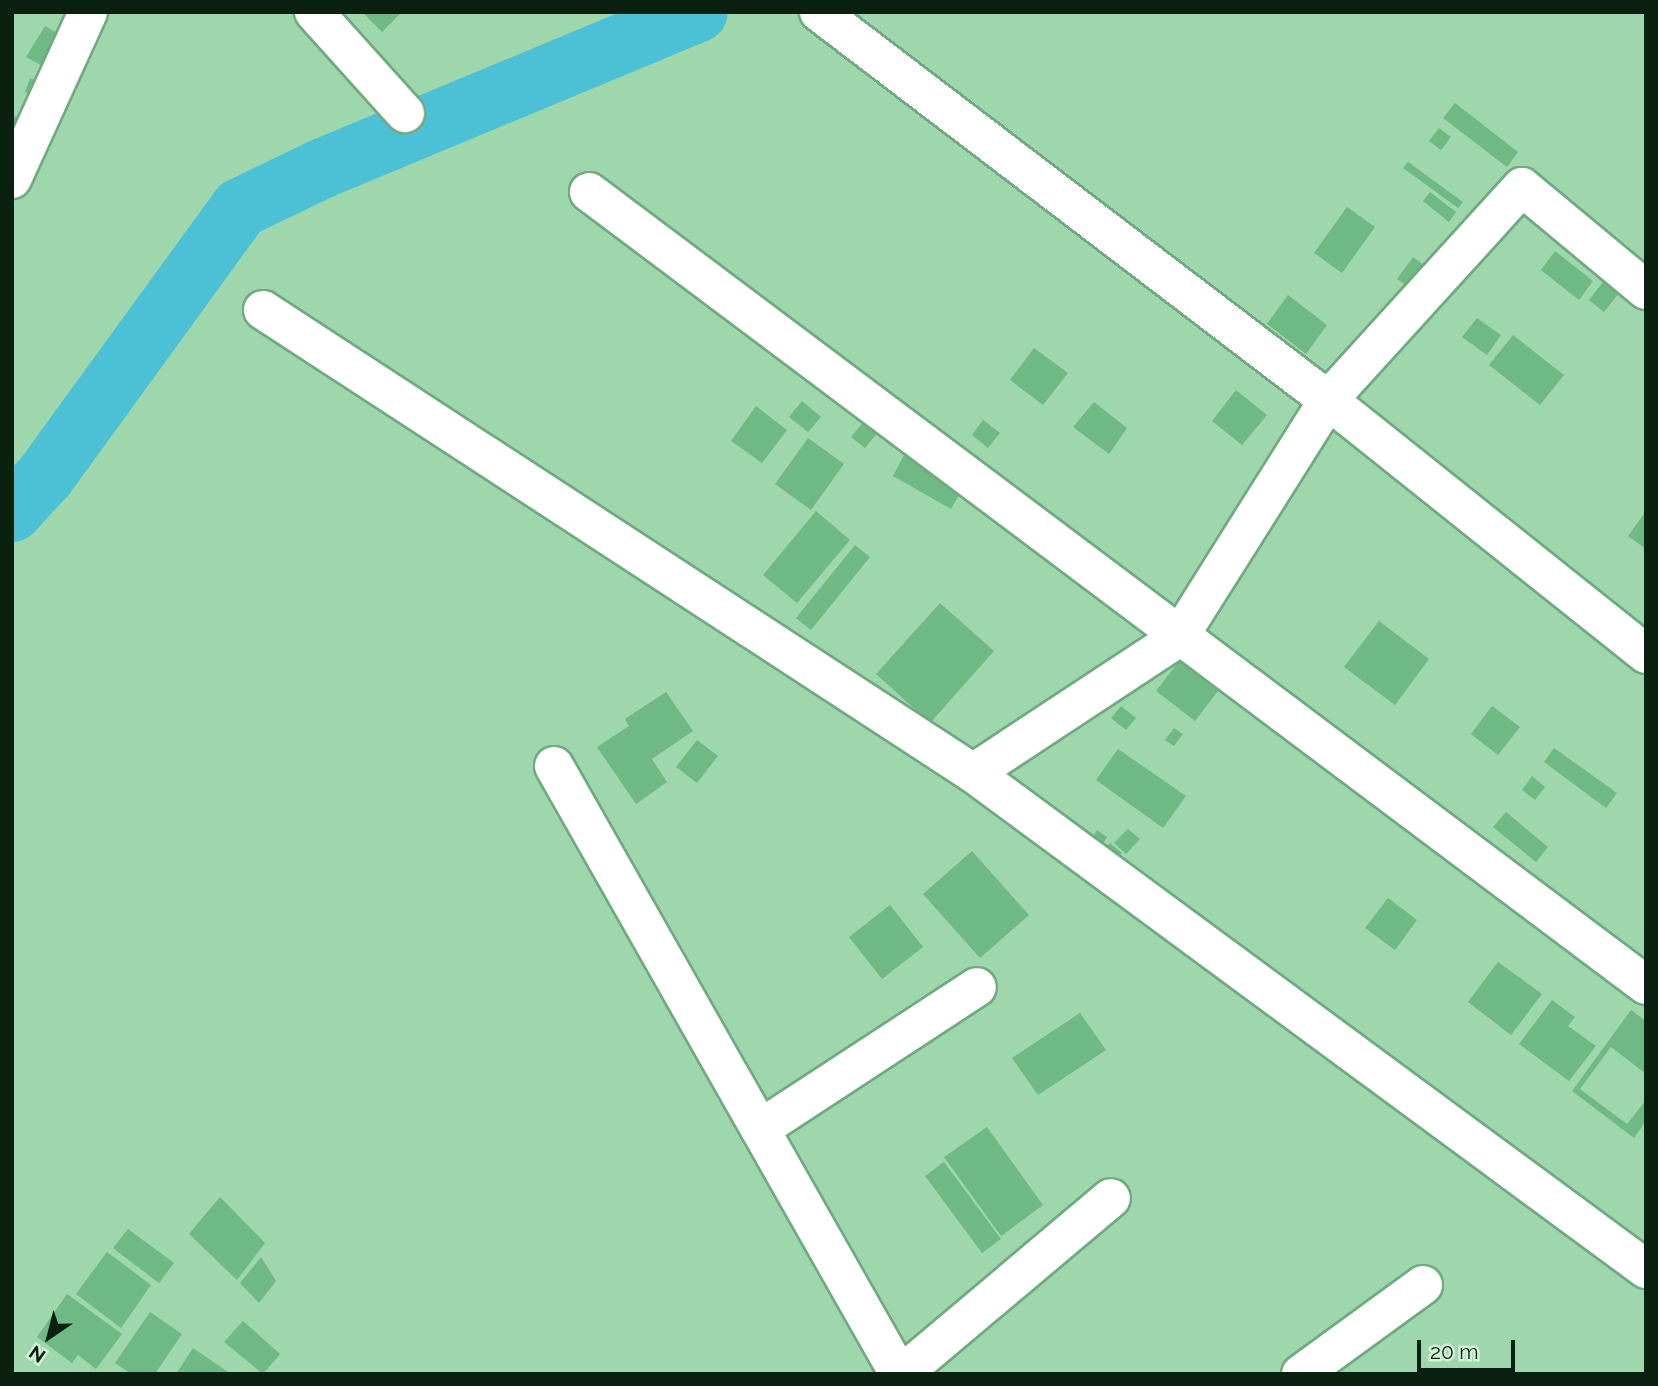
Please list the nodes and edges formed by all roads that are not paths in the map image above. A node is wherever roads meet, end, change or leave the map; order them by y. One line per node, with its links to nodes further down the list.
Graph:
1 (88, 12): 5 (street)
2 (314, 12): 4 (street)
3 (819, 12): 9 (street)
4 (405, 113)
5 (12, 179)
6 (589, 192): 10 (street)
7 (1646, 290): 9 (street)
8 (263, 310): 13 (street)
9 (1328, 400): 10 (street); 11 (street)
10 (1179, 637): 13 (street); 14 (street)
11 (1646, 654)
12 (554, 766): 16 (street)
13 (973, 774): 18 (street)
14 (1646, 985)
15 (977, 987): 16 (street)
16 (760, 1129): 20 (street)
17 (1111, 1198): 20 (street)
18 (1646, 1269)
19 (1423, 1285): 21 (street)
20 (901, 1374)
21 (1301, 1374)

